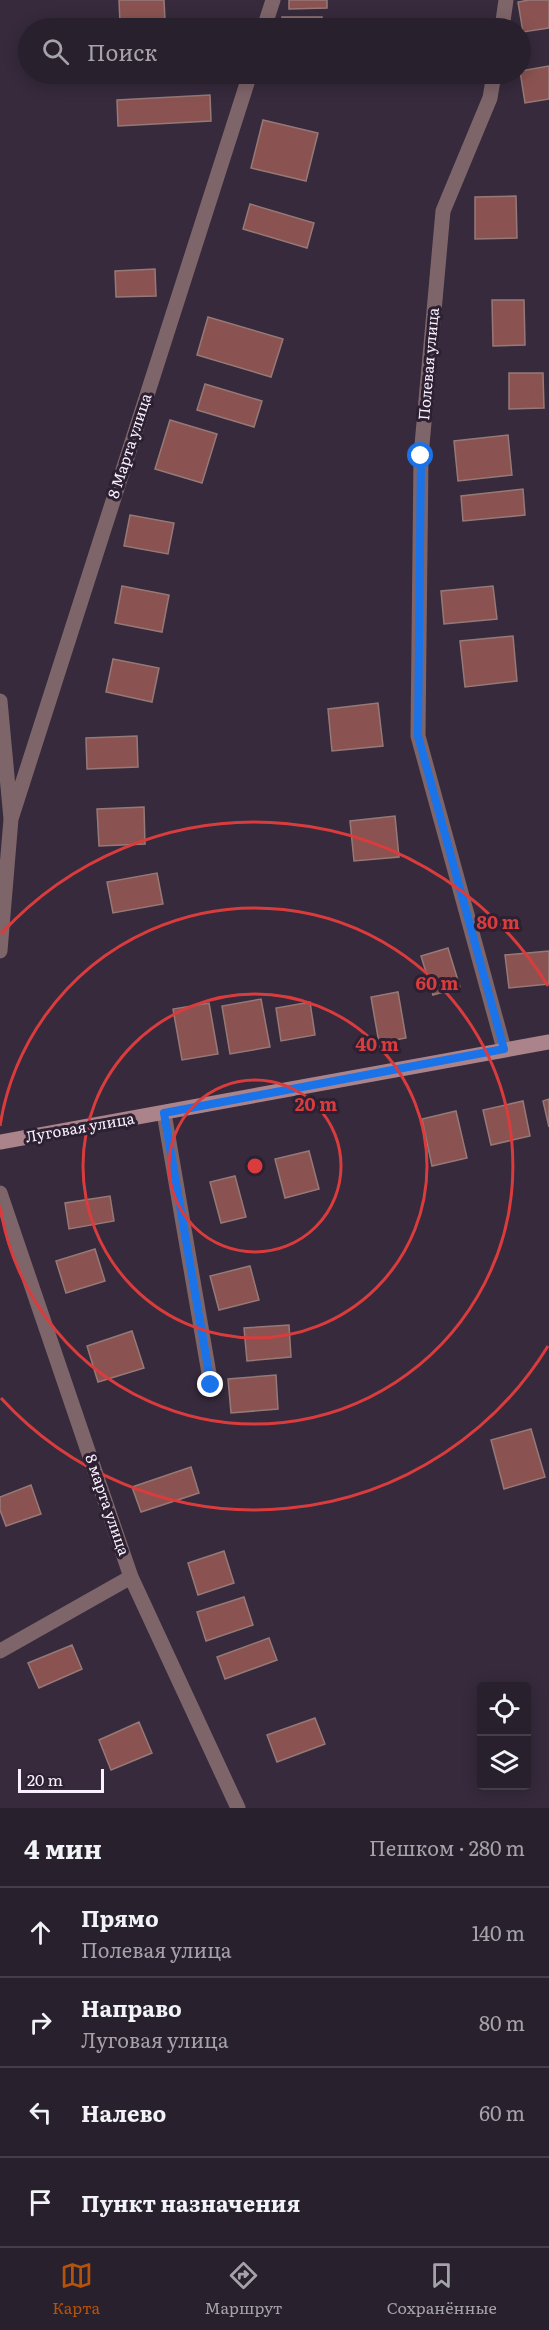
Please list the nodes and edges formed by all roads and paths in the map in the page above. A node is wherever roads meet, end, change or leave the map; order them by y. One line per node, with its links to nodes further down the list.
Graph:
1 (273, 0): 3 (street)
2 (506, 0): 4 (street)
3 (267, 18)
4 (503, 18)
5 (247, 84): 8 (street, 8 Марта улица)
6 (492, 84): 11 (street, Полевая улица)
7 (0, 701): 8 (street)
8 (11, 819): 9 (street)
9 (0, 951)
10 (549, 1042): 11 (street, Луговая улица)
11 (504, 1049): 12 (street, Луговая улица)
12 (164, 1113): 13 (street, Луговая улица); 15 (street)
13 (0, 1142)
14 (0, 1193): 16 (street, 8 марта улица)
15 (211, 1385)
16 (131, 1577): 17 (street); 18 (street, 8 марта улица)
17 (0, 1651)
18 (238, 1808)

